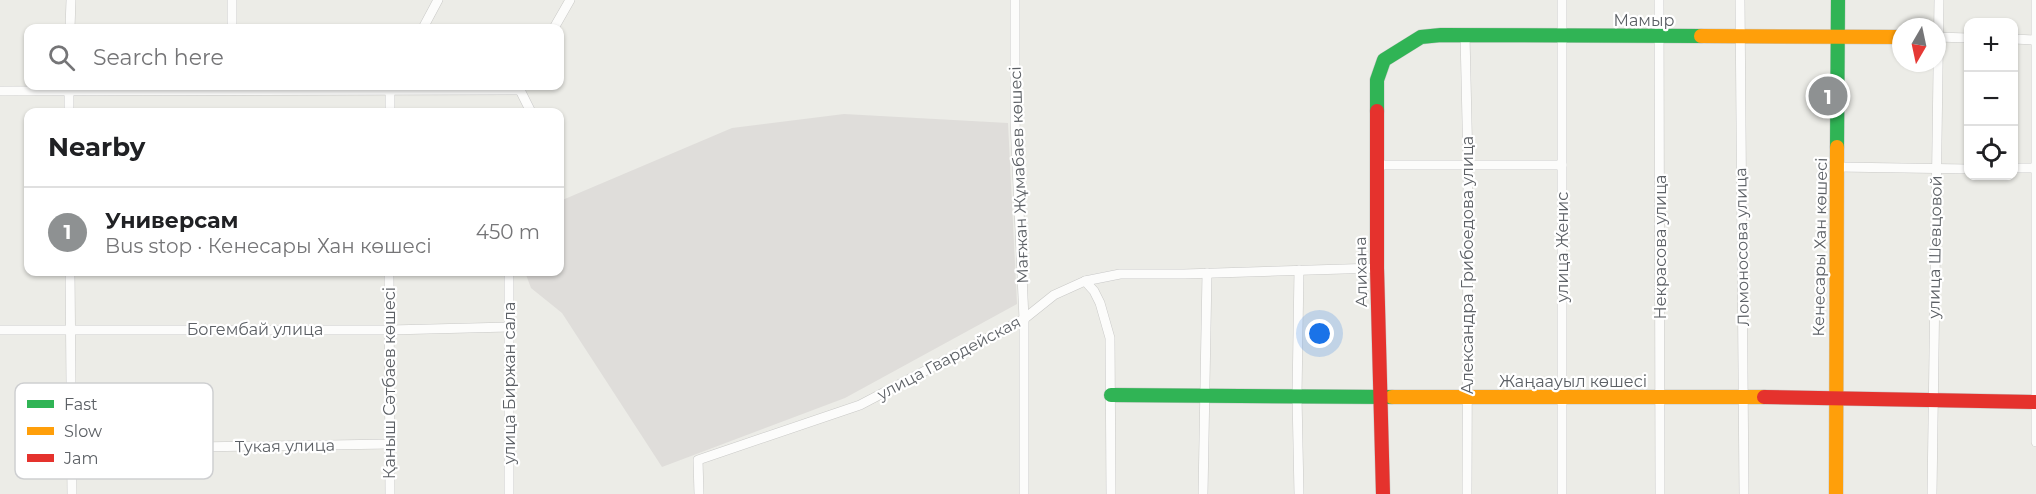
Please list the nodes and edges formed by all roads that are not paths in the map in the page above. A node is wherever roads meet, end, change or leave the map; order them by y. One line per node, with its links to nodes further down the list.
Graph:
1 (70, 0): 13 (street)
2 (232, 0): 14 (street)
3 (438, 0): 15 (street)
4 (570, 0): 16 (street)
5 (1016, 0): 52 (street, Мағжан Жұмабаев көшесі)
6 (1563, 0): 18 (street, улица Женис)
7 (1659, 0): 21 (street, Некрасова улица)
8 (1740, 0): 19 (street, Ломоносова улица)
9 (1838, 0): 20 (street, Кенесары Хан көшесі)
10 (1939, 0): 12 (street, улица Шевцовой)
11 (2036, 0): 26 (street)
12 (1939, 18)
13 (70, 24)
14 (232, 24)
15 (425, 24)
16 (556, 24)
17 (1465, 35): 18 (street, Мамыр); 27 (street, Мамыр); 38 (street, Александра Грибоедова улица)
18 (1562, 35): 21 (street, Мамыр); 39 (street, улица Женис)
19 (1740, 36): 20 (street, Мамыр); 21 (street, Мамыр); 64 (street, Ломоносова улица)
20 (1838, 36): 22 (street, Мамыр); 40 (street, Кенесары Хан көшесі)
21 (1659, 37): 63 (street, Некрасова улица)
22 (1892, 37)
23 (1946, 37): 24 (street)
24 (1964, 38)
25 (2018, 39): 26 (street)
26 (2036, 40): 42 (street)
27 (1391, 54): 37 (street, Алихана)
28 (1937, 72): 43 (street, улица Шевцовой)
29 (24, 90): 33 (street)
30 (69, 90): 34 (street)
31 (392, 90): 35 (street)
32 (522, 90): 36 (street)
33 (0, 91)
34 (69, 108)
35 (390, 108)
36 (529, 108)
37 (1377, 165): 38 (street); 45 (street, Алихана)
38 (1468, 165): 39 (street); 65 (street, Александра Грибоедова улица)
39 (1562, 165): 62 (street, улица Женис)
40 (1838, 167): 43 (street); 66 (street, Кенесары Хан көшесі)
41 (2018, 168): 42 (street)
42 (2035, 168): 68 (street)
43 (1936, 169): 44 (street); 67 (street, улица Шевцовой)
44 (1964, 169)
45 (1377, 268): 46 (street, улица Гвардейская); 61 (street, Алихана)
46 (1299, 270): 47 (street, улица Гвардейская); 60 (street)
47 (1208, 273): 51 (street, улица Гвардейская); 59 (street)
48 (70, 276): 54 (street)
49 (388, 276): 56 (street, Қаныш Сәтбаев көшесі)
50 (509, 276): 53 (street, улица Биржан сала)
51 (1084, 281): 52 (street, улица Гвардейская); 58 (street)
52 (1024, 320): 74 (street, улица Гвардейская); 75 (street, Мағжан Жұмабаев көшесі)
53 (509, 327): 56 (street, Богембай улица); 73 (street, улица Биржан сала)
54 (71, 329): 55 (street, Богембай улица); 56 (street, Богембай улица); 57 (street)
55 (0, 330)
56 (390, 330): 70 (street, Қаныш Сәтбаев көшесі)
57 (71, 383)
58 (1111, 395): 59 (street, Жаңаауыл көшесі); 76 (street)
59 (1204, 395): 60 (street, Жаңаауыл көшесі); 77 (street)
60 (1297, 396): 61 (street, Жаңаауыл көшесі); 78 (street)
61 (1382, 397): 65 (street, Жаңаауыл көшесі); 79 (street, Алихана)
62 (1562, 397): 63 (street, Жаңаауыл көшесі); 65 (street, Жаңаауыл көшесі); 81 (street, улица Женис)
63 (1660, 397): 64 (street, Жаңаауыл көшесі); 82 (street, Некрасова улица)
64 (1743, 397): 66 (street, Жаңаауыл көшесі); 83 (street, Ломоносова улица)
65 (1467, 398): 80 (street, Александра Грибоедова улица)
66 (1835, 398): 67 (street, Жаңаауыл көшесі); 84 (street, Кенесары Хан көшесі)
67 (1933, 399): 68 (street, Жаңаауыл көшесі); 85 (street, улица Шевцовой)
68 (2036, 402): 69 (street)
69 (2036, 442)
70 (390, 444): 71 (street, Тукая улица); 72 (street, Қаныш Сәтбаев көшесі)
71 (213, 447)
72 (390, 494)
73 (509, 494)
74 (699, 494)
75 (1024, 494)
76 (1111, 494)
77 (1203, 494)
78 (1299, 494)
79 (1383, 494)
80 (1467, 494)
81 (1562, 494)
82 (1660, 494)
83 (1744, 494)
84 (1836, 494)
85 (1932, 494)

